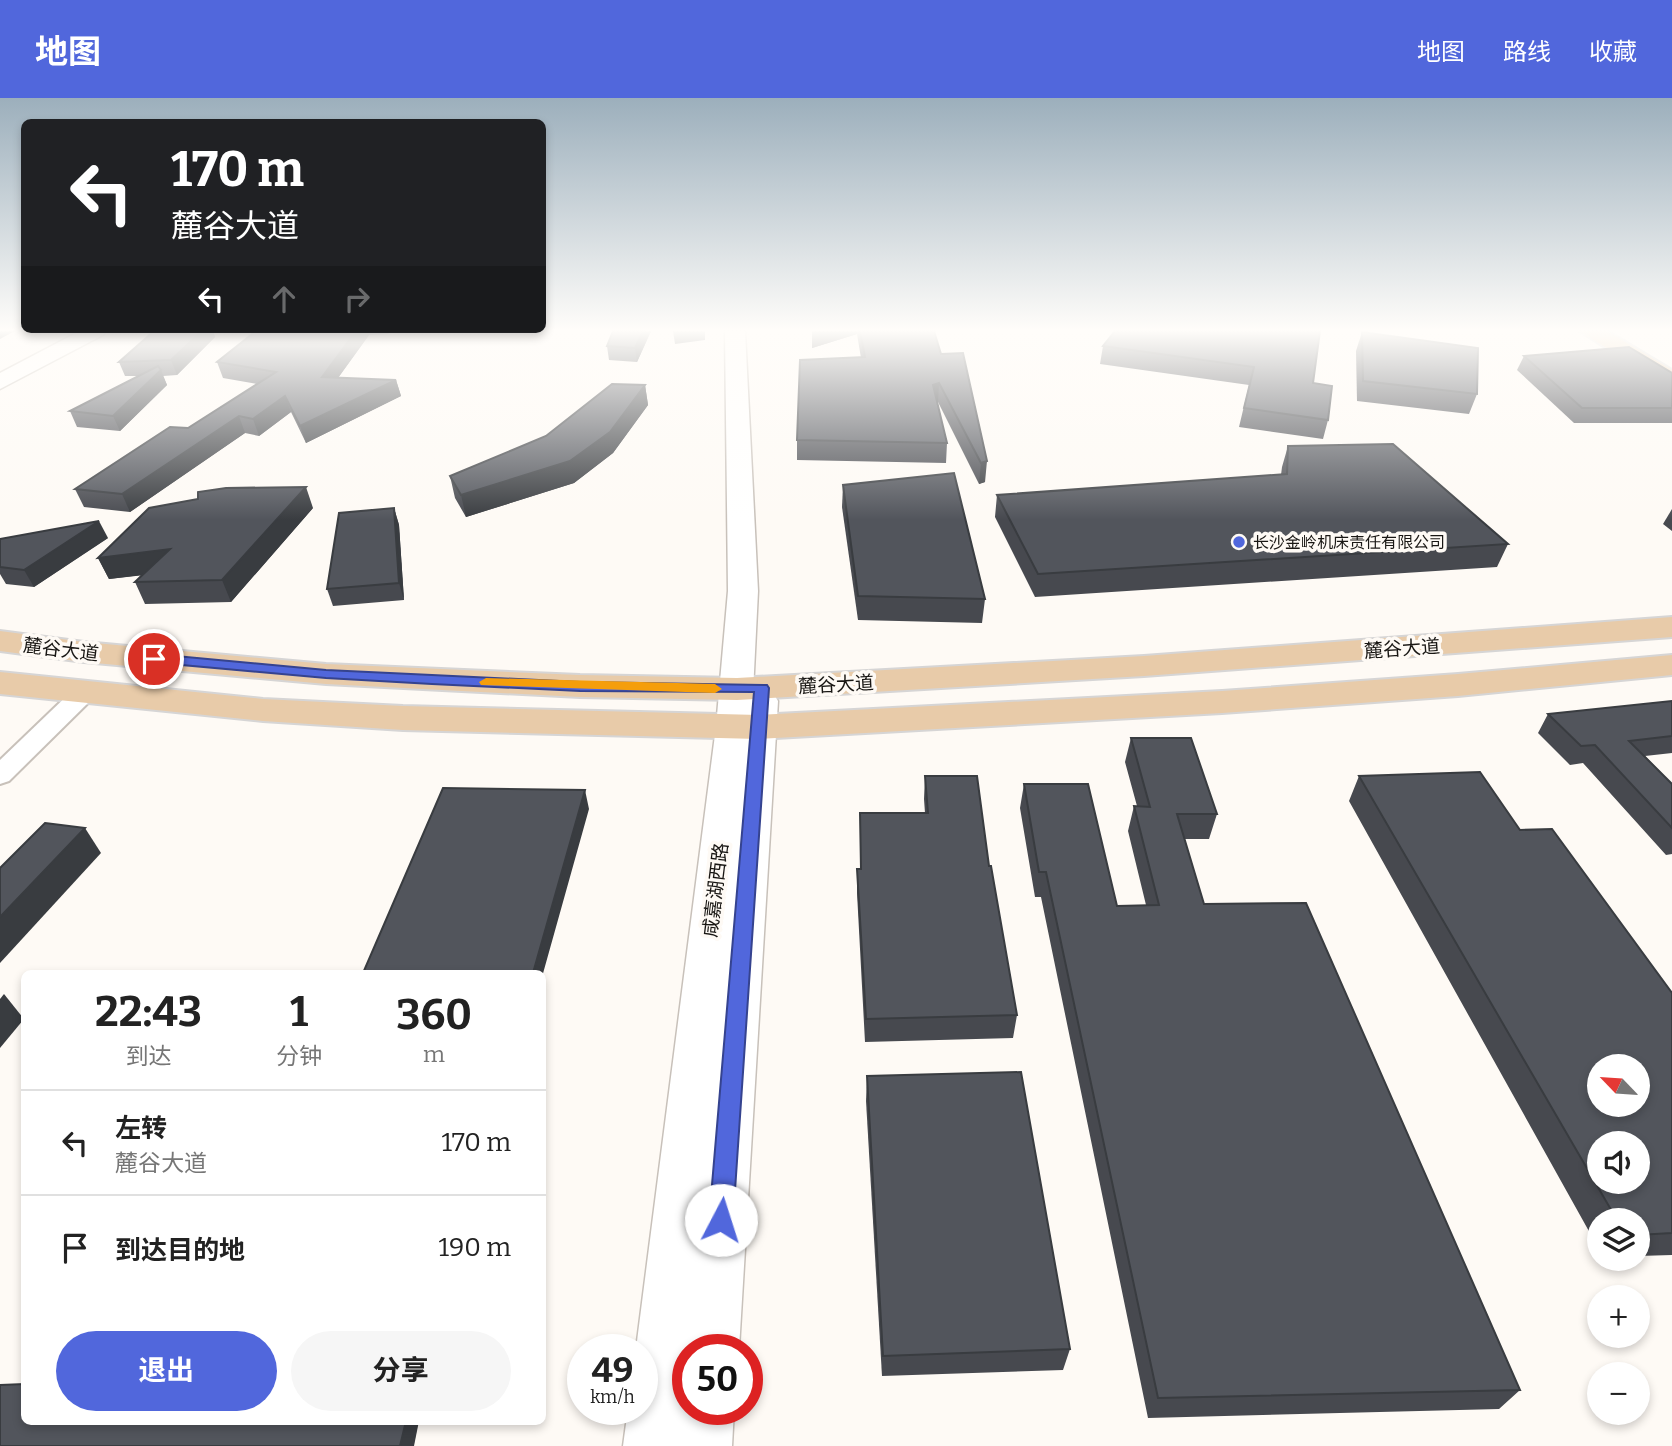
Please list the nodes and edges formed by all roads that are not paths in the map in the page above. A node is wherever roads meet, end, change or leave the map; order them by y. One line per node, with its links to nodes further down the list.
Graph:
1 (737, 394): 8 (main road, 咸嘉湖西路)
2 (754, 394): 8 (main road, 咸嘉湖西路)
3 (1672, 627): 8 (main road, 麓谷大道)
4 (0, 641): 8 (main road, 麓谷大道)
5 (1672, 665): 8 (main road, 麓谷大道)
6 (0, 683): 7 (main road, 麓谷大道)
7 (83, 694): 8 (main road, 麓谷大道); 9 (street)
8 (748, 708): 10 (main road, 咸嘉湖西路); 12 (main road, 咸嘉湖西路)
9 (0, 775)
10 (711, 1334)
11 (703, 1425): 13 (main road)
12 (654, 1446)
13 (701, 1446)

